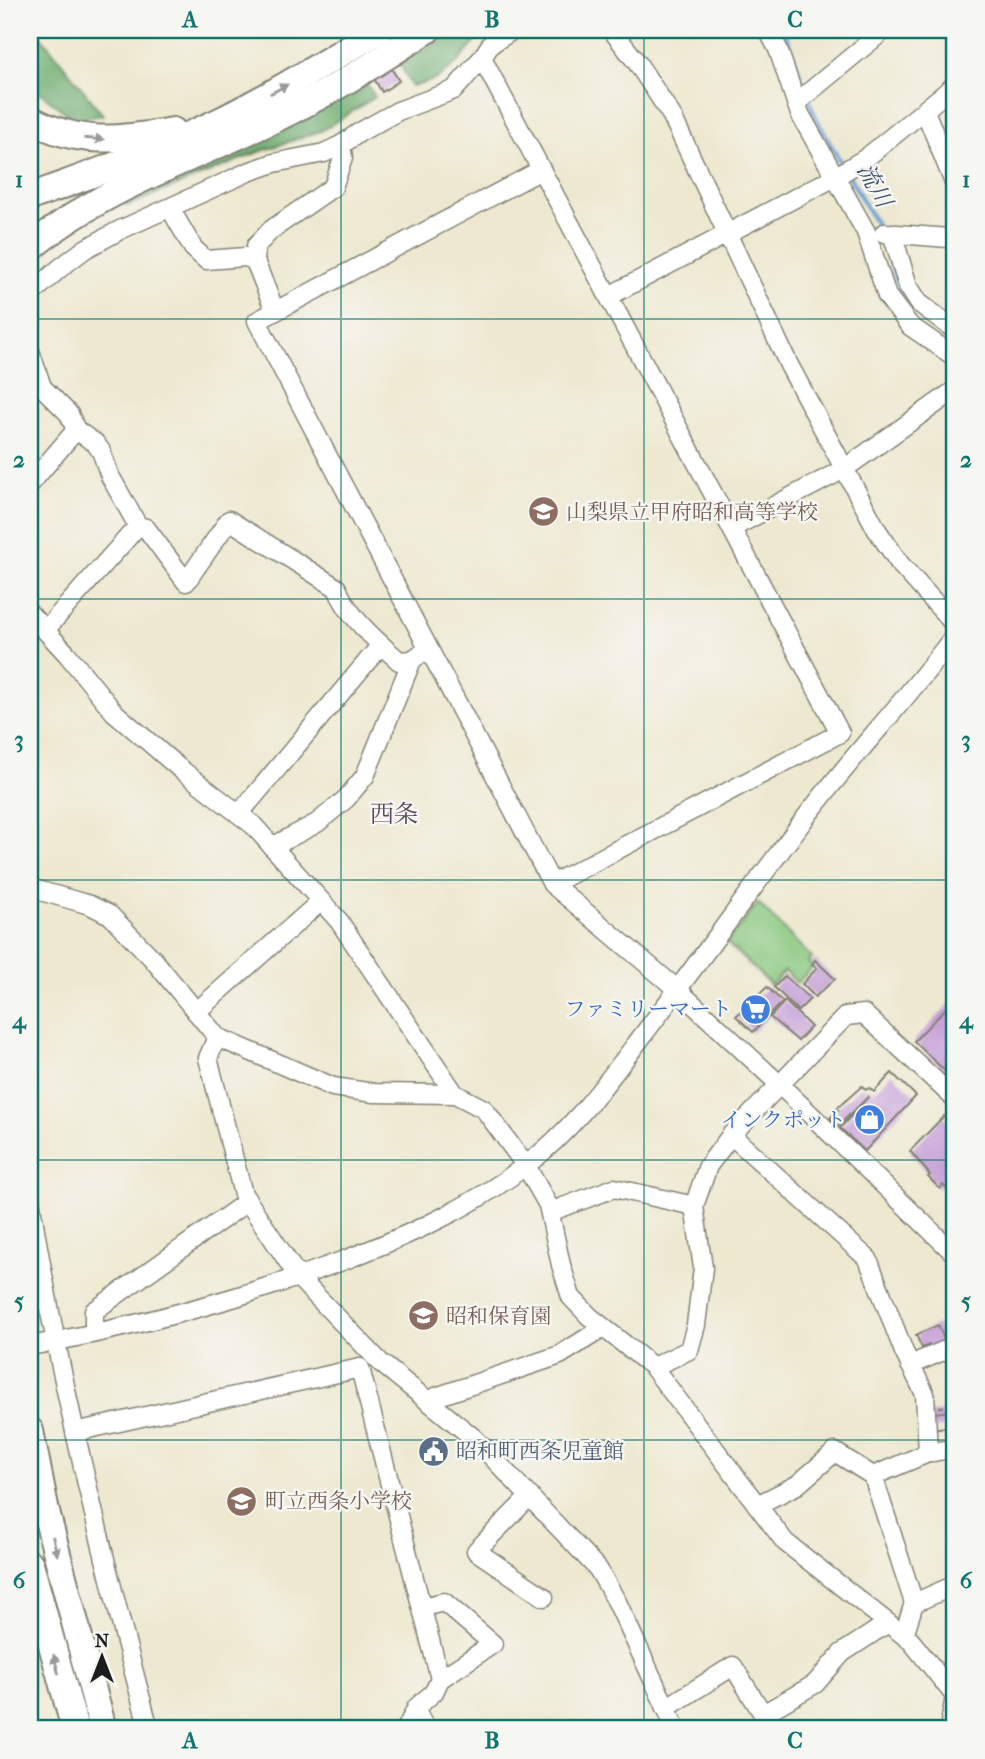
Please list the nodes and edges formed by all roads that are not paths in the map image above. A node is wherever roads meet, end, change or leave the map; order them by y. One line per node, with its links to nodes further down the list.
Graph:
1 (380, 30): 12 (highway, one-way to 1)
2 (427, 30): 13 (highway)
3 (513, 30): 7 (street)
4 (612, 30): 22 (street)
5 (768, 30): 9 (street)
6 (884, 30): 9 (street)
7 (482, 58): 14 (street); 15 (street)
8 (955, 85): 10 (street)
9 (796, 103): 16 (street)
10 (925, 111): 16 (street); 17 (street)
11 (30, 119): 12 (highway, one-way to 12)
12 (219, 121): 18 (highway)
13 (265, 122): 20 (highway); 25 (highway)
14 (341, 145): 19 (street); 26 (street)
15 (541, 170): 28 (street); 29 (street)
16 (835, 177): 21 (street); 22 (street)
17 (955, 185)
18 (30, 197)
19 (170, 208): 26 (street); 27 (street)
20 (30, 210)
21 (866, 232): 23 (street); 32 (street)
22 (728, 233): 28 (street); 35 (street)
23 (892, 233): 24 (street); 30 (street)
24 (955, 235)
25 (30, 248)
26 (255, 261): 29 (street)
27 (30, 295)
28 (609, 296): 38 (street)
29 (275, 311): 44 (street)
30 (955, 330)
31 (30, 351): 34 (street)
32 (955, 357)
33 (955, 390): 35 (street)
34 (76, 429): 36 (street); 37 (street)
35 (844, 469): 38 (street); 40 (street)
36 (30, 484)
37 (138, 526): 41 (street); 43 (street)
38 (733, 528): 48 (street)
39 (30, 614): 41 (street)
40 (955, 625)
41 (46, 629): 46 (street)
42 (955, 635): 51 (street)
43 (382, 645): 45 (street); 46 (street)
44 (428, 650): 45 (street); 48 (street)
45 (412, 660): 47 (street)
46 (239, 814): 47 (street)
47 (272, 847): 50 (street)
48 (552, 884): 51 (street)
49 (30, 888): 52 (street)
50 (321, 901): 52 (street); 55 (street)
51 (678, 990): 54 (street); 58 (street)
52 (195, 1012): 53 (street)
53 (217, 1037): 55 (street); 60 (street)
54 (780, 1085): 56 (street); 57 (street); 63 (street)
55 (455, 1094): 58 (street)
56 (955, 1099)
57 (731, 1135): 61 (street); 70 (street)
58 (526, 1166): 62 (street); 64 (street)
59 (30, 1200): 67 (street)
60 (248, 1201): 64 (street); 66 (street)
61 (694, 1206): 62 (street); 71 (street)
62 (550, 1212): 65 (street)
63 (955, 1254)
64 (299, 1278): 66 (street); 72 (street)
65 (603, 1328): 71 (street); 72 (street)
66 (94, 1333): 67 (street)
67 (56, 1341): 68 (street); 74 (street)
68 (30, 1346)
69 (955, 1346): 70 (street)
70 (910, 1365): 76 (street)
71 (653, 1367): 79 (street)
72 (427, 1400): 78 (street)
73 (30, 1431): 92 (highway, one-way to 92)
74 (75, 1432): 84 (street); 93 (street)
75 (955, 1448): 76 (street)
76 (928, 1453): 77 (street)
77 (873, 1476): 79 (street); 83 (street)
78 (530, 1496): 82 (street); 89 (street)
79 (757, 1505): 85 (street)
80 (30, 1563): 91 (highway, one-way to 80)
81 (955, 1585): 83 (street)
82 (544, 1597)
83 (914, 1603): 86 (street)
84 (422, 1607): 87 (street); 87 (street)
85 (888, 1623): 86 (street); 89 (street)
86 (904, 1635): 88 (street)
87 (440, 1679): 90 (street)
88 (955, 1697): 97 (street)
89 (666, 1708): 96 (street)
90 (416, 1711): 94 (street); 95 (street)
91 (75, 1729)
92 (103, 1729)
93 (149, 1729)
94 (406, 1729)
95 (426, 1729)
96 (676, 1729)
97 (949, 1729)

